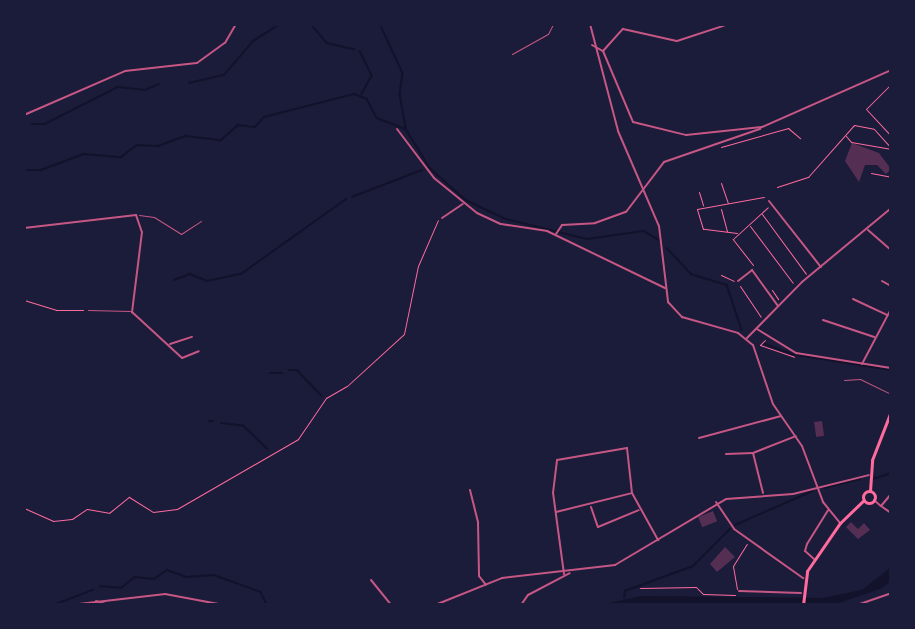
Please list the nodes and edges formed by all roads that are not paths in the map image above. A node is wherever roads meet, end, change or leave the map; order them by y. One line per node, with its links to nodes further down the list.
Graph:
1 (236, 24): 9 (street)
2 (553, 24): 7 (lane)
3 (590, 24): 5 (street)
4 (729, 24): 6 (street)
5 (592, 45): 6 (street); 12 (street)
6 (603, 51): 10 (street)
7 (512, 54)
8 (891, 70): 10 (street)
9 (24, 115)
10 (762, 127): 12 (street)
11 (397, 129): 14 (street)
12 (644, 188): 21 (street); 27 (street)
13 (770, 202): 23 (street)
14 (463, 204): 17 (street); 21 (street)
15 (891, 208): 20 (street)
16 (136, 215): 18 (lane); 19 (street); 32 (street)
17 (442, 218)
18 (201, 221)
19 (24, 228)
20 (868, 230): 22 (street); 23 (street)
21 (557, 234): 27 (street)
22 (891, 250)
23 (822, 267): 29 (street)
24 (738, 281): 29 (street)
25 (882, 281): 26 (street)
26 (891, 286)
27 (664, 288): 38 (street)
28 (853, 299): 33 (street)
29 (778, 306): 35 (street)
30 (891, 309): 33 (street)
31 (88, 310): 32 (lane)
32 (132, 312): 39 (street)
33 (887, 315): 37 (street)
34 (823, 320): 37 (street)
35 (757, 329): 38 (street); 41 (street)
36 (192, 337): 39 (street)
37 (874, 337): 41 (street)
38 (747, 338): 46 (street)
39 (170, 344): 40 (street)
40 (199, 351)
41 (862, 364): 42 (street)
42 (891, 368)
43 (844, 380): 44 (lane)
44 (891, 394)
45 (891, 411): 51 (main road)
46 (781, 416): 47 (street); 48 (street)
47 (796, 436): 49 (street); 52 (street)
48 (699, 438)
49 (753, 453): 50 (street); 56 (street)
50 (726, 454)
51 (869, 475): 52 (street); 54 (main road)
52 (816, 488): 56 (street); 64 (street)
53 (470, 490): 74 (street)
54 (870, 491): 58 (main road); 59 (main road)
55 (632, 493): 62 (street); 63 (street); 65 (street)
56 (763, 493): 60 (street)
57 (891, 494): 61 (street)
58 (864, 500): 59 (main road); 67 (main road)
59 (874, 500): 61 (street)
60 (716, 502): 68 (street); 72 (street)
61 (881, 506): 66 (street)
62 (591, 507): 63 (street); 65 (street)
63 (639, 510): 68 (street)
64 (828, 510): 67 (street); 69 (street)
65 (555, 512): 71 (street)
66 (891, 513)
67 (840, 523): 69 (main road)
68 (658, 540): 70 (street)
69 (814, 559): 72 (main road)
70 (570, 573): 71 (street); 84 (street)
71 (564, 574): 74 (street)
72 (803, 578): 77 (main road)
73 (371, 580): 82 (street)
74 (486, 585): 83 (street)
75 (739, 591): 77 (street)
76 (891, 593): 86 (street)
77 (801, 594): 85 (main road)
78 (94, 600): 79 (street); 80 (street); 81 (street)
79 (70, 605)
80 (108, 605)
81 (224, 605)
82 (391, 605)
83 (435, 605)
84 (521, 605)
85 (803, 605)
86 (857, 605)

